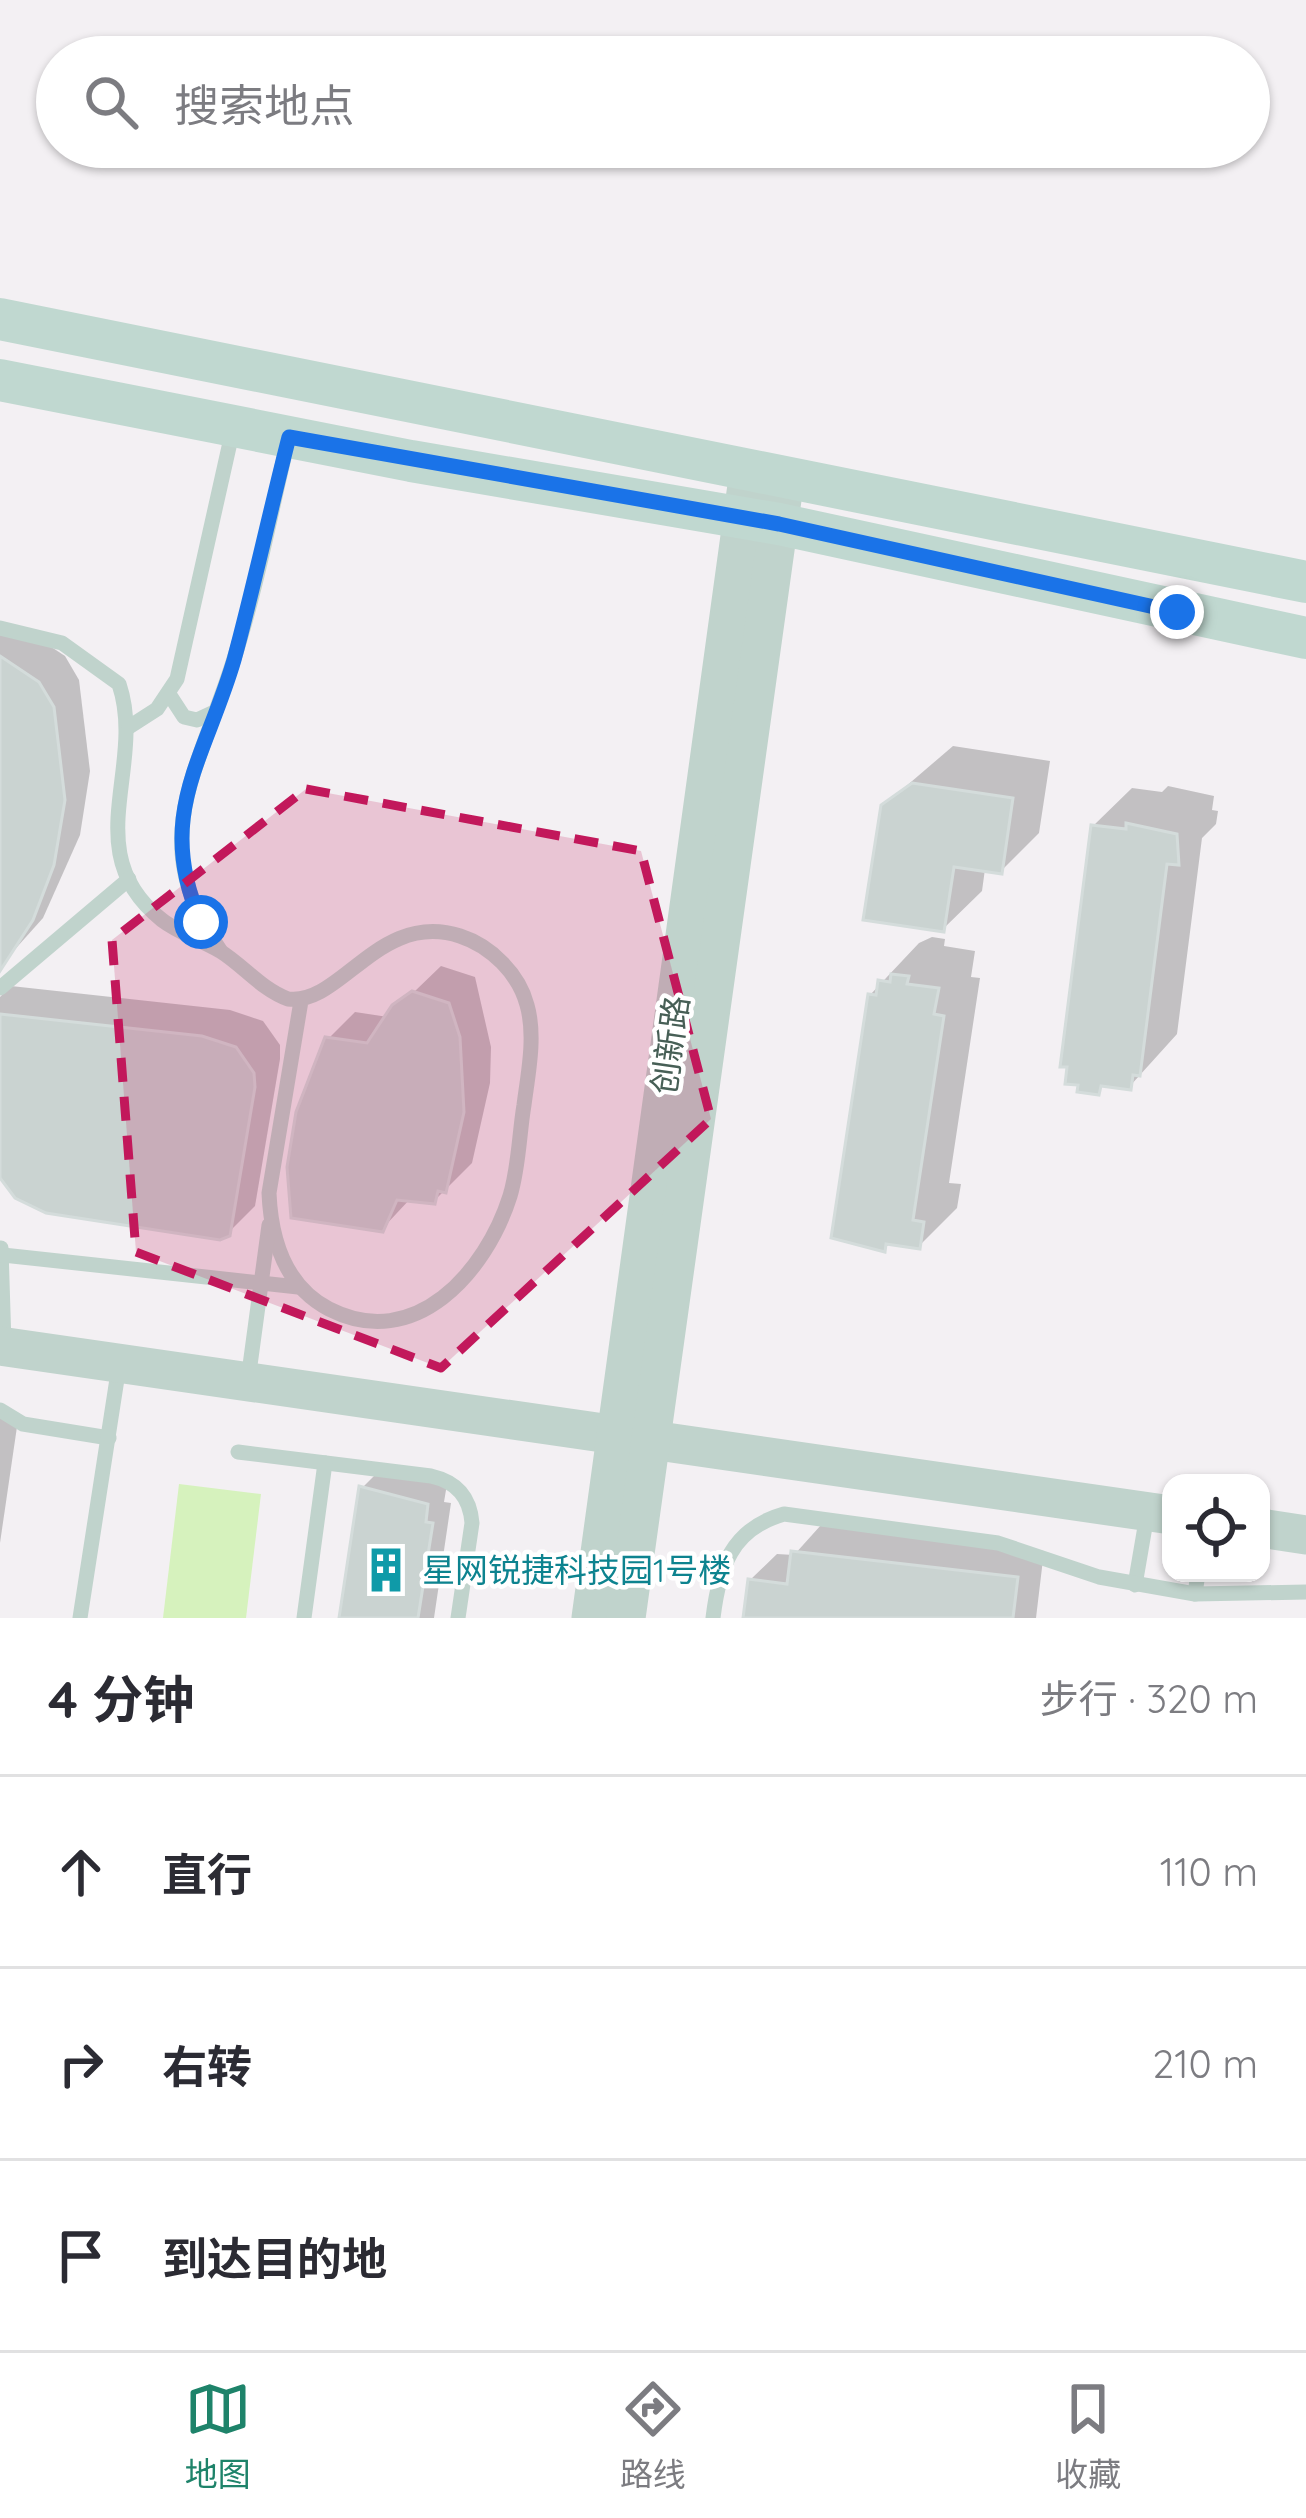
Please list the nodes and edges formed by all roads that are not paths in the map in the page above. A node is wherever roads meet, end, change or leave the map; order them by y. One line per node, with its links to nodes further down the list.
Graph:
1 (0, 319): 5 (main road)
2 (0, 380): 3 (main road)
3 (233, 427): 4 (main road); 10 (lane)
4 (289, 437): 6 (main road); 11 (lane)
5 (767, 475): 6 (street, 创新路); 7 (main road)
6 (761, 521): 9 (main road); 26 (street, 创新路)
7 (1306, 582)
8 (0, 628): 12 (lane)
9 (1306, 638)
10 (170, 694): 11 (lane); 12 (lane)
11 (212, 713): 14 (lane)
12 (129, 727): 13 (lane)
13 (129, 879): 14 (lane); 15 (lane)
14 (222, 952): 16 (lane)
15 (0, 988)
16 (301, 1001): 17 (lane); 20 (lane)
17 (270, 1217): 19 (lane); 20 (lane)
18 (2, 1250): 19 (lane); 21 (lane)
19 (262, 1280): 20 (lane); 23 (lane)
20 (298, 1287)
21 (2, 1347): 22 (street)
22 (120, 1364): 23 (street); 25 (lane)
23 (247, 1383): 26 (street)
24 (0, 1410): 25 (lane)
25 (109, 1438): 36 (lane)
26 (633, 1439): 29 (street); 39 (street, 创新路); 40 (street, 创新路)
27 (238, 1452): 28 (lane)
28 (325, 1462): 37 (lane); 38 (lane)
29 (1159, 1514): 33 (lane)
30 (1270, 1529): 31 (street)
31 (1306, 1535)
32 (1197, 1582): 35 (lane)
33 (1135, 1585): 35 (lane); 41 (lane)
34 (1306, 1592): 35 (lane)
35 (1195, 1594)
36 (80, 1618)
37 (304, 1618)
38 (458, 1618)
39 (591, 1618)
40 (626, 1618)
41 (713, 1618)

